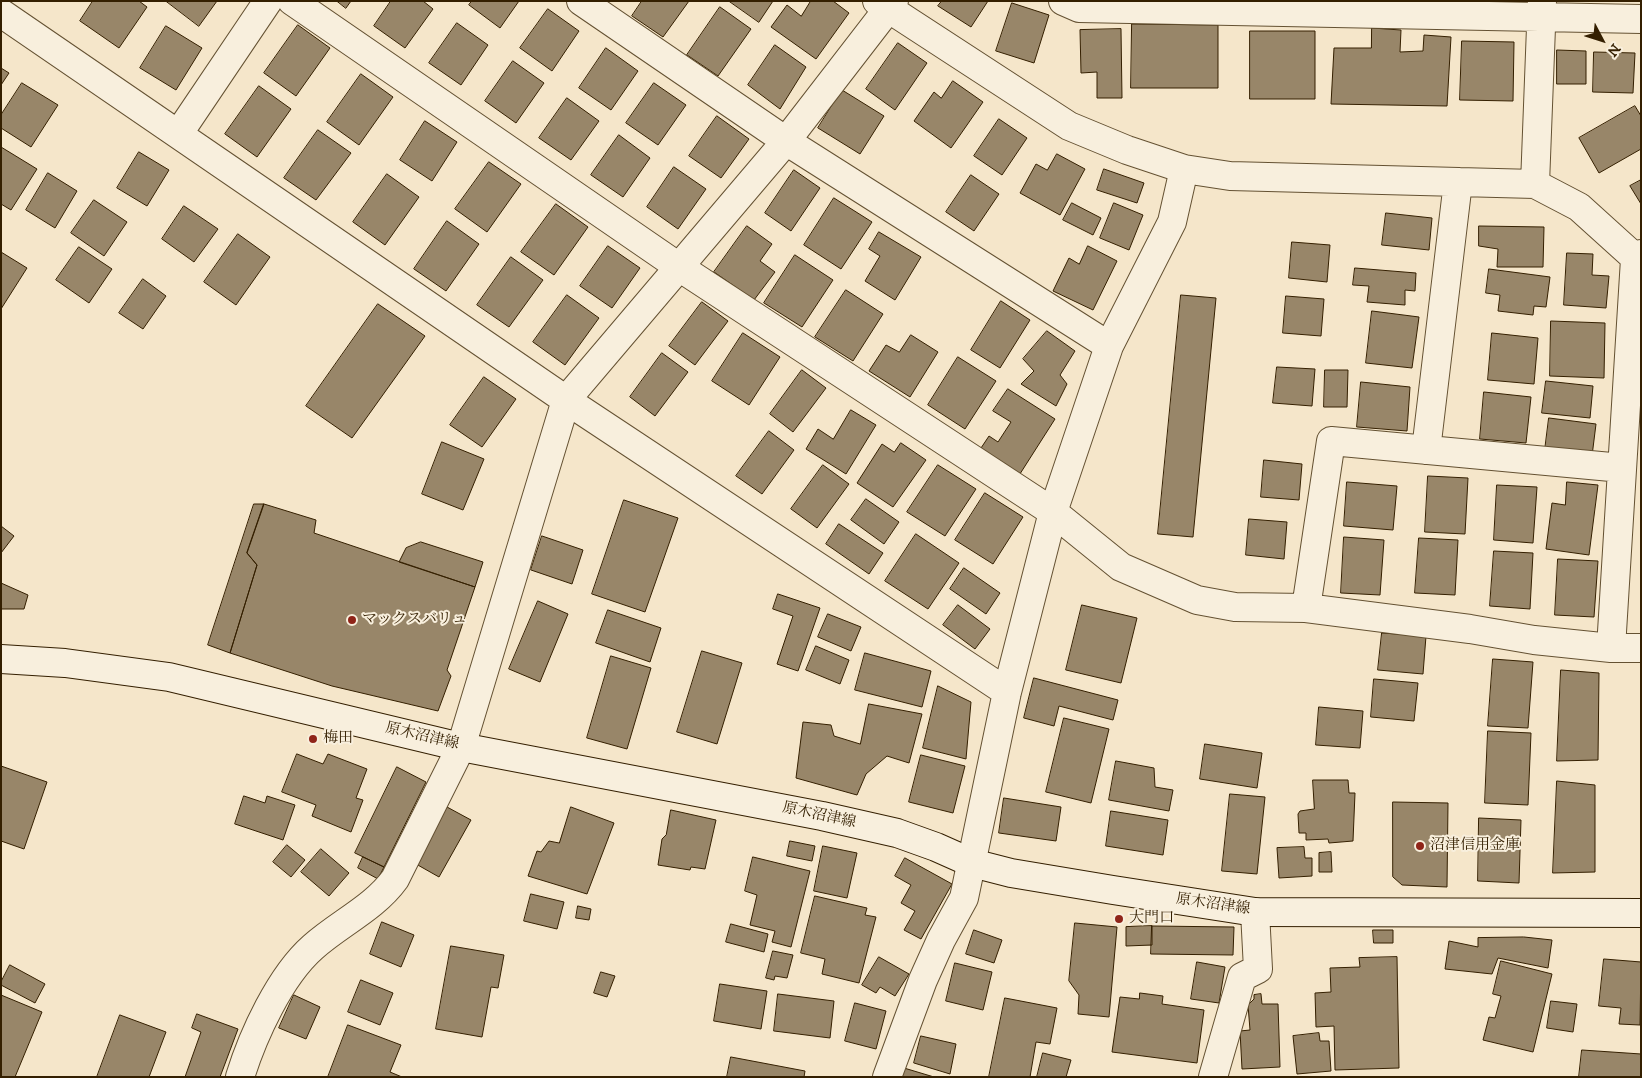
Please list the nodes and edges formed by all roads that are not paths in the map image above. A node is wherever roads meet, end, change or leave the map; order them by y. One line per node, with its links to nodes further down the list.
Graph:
1 (268, 1): 9 (street)
2 (292, 1): 15 (street)
3 (581, 1): 10 (street)
4 (1063, 1): 6 (street)
5 (886, 4): 10 (street); 11 (street)
6 (1542, 9): 8 (street); 13 (street)
7 (1, 13): 9 (street)
8 (1641, 19)
9 (179, 133): 17 (street)
10 (786, 141): 15 (street); 16 (street)
11 (1184, 169): 12 (street); 16 (street)
12 (1458, 182): 13 (street); 18 (street)
13 (1535, 184): 14 (street)
14 (1639, 259): 19 (street)
15 (679, 267): 17 (street); 20 (street)
16 (1109, 346): 20 (street)
17 (566, 400): 25 (street); 26 (street)
18 (1426, 450): 19 (street); 21 (street)
19 (1622, 468): 22 (street)
20 (1053, 512): 21 (street); 25 (street)
21 (1306, 608): 22 (street)
22 (1611, 648): 23 (street)
23 (1641, 648)
24 (1, 658): 26 (street, 原木沼津線)
25 (1007, 692): 27 (street)
26 (460, 747): 27 (street, 原木沼津線); 30 (street)
27 (972, 863): 28 (street, 原木沼津線); 31 (street)
28 (1255, 912): 29 (street, 原木沼津線); 32 (street)
29 (1641, 912)
30 (240, 1077)
31 (887, 1077)
32 (1214, 1077)

